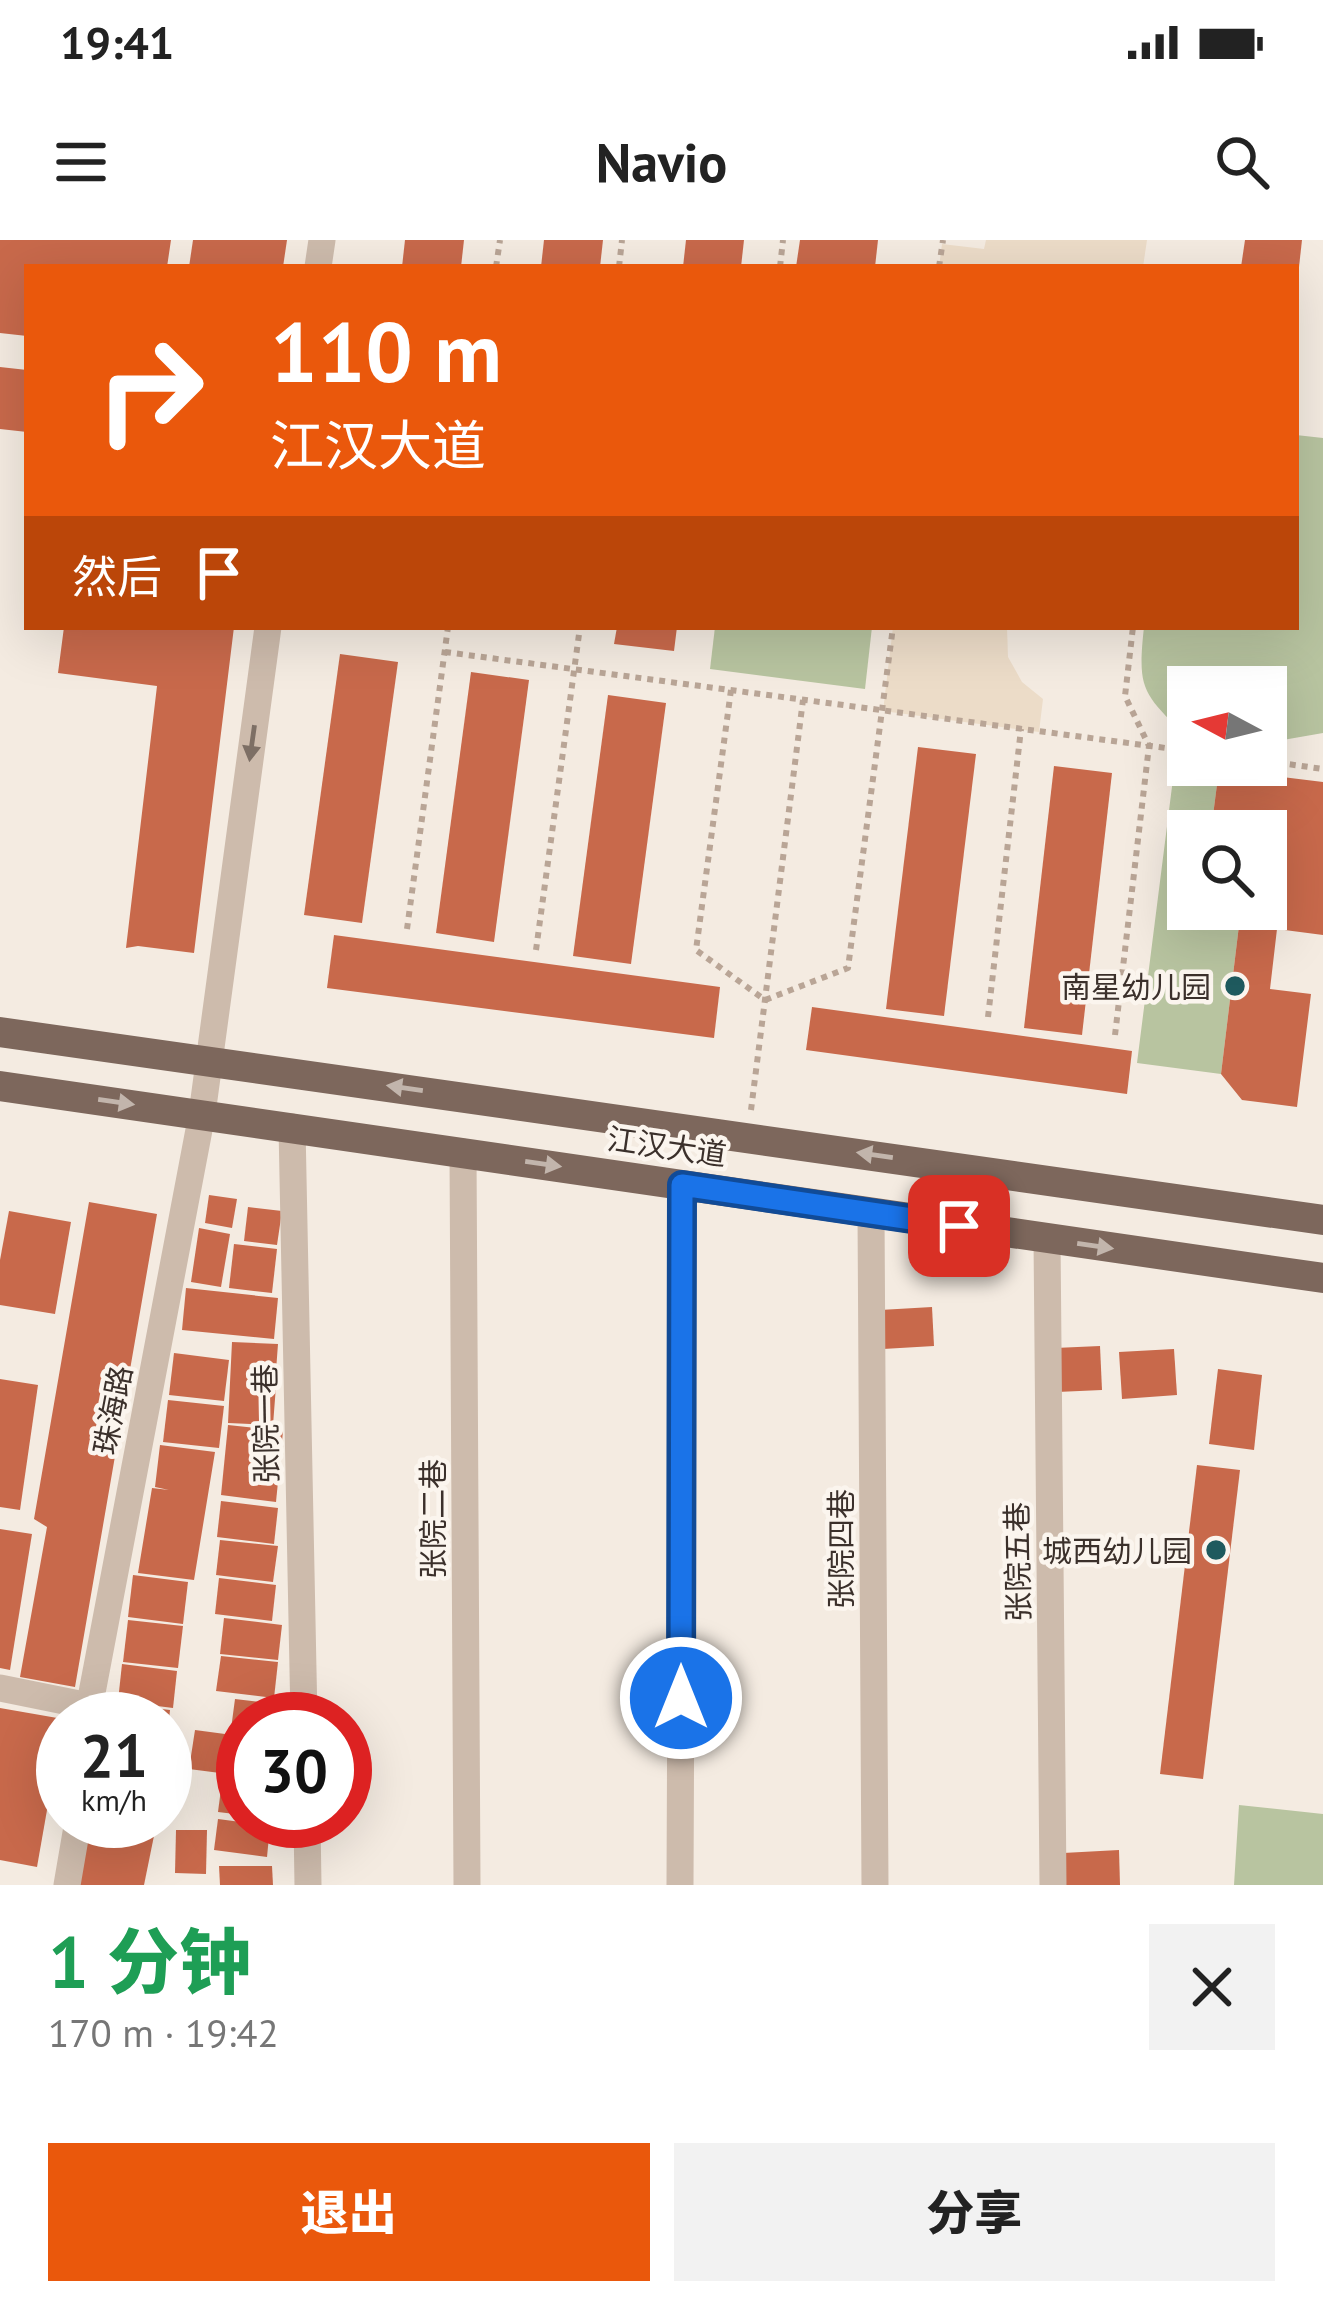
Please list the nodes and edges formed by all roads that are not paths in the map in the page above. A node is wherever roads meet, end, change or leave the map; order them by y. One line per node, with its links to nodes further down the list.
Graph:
1 (268, 630): 3 (street, 珠海路, one-way to 3)
2 (0, 1032): 3 (main road, 江汉大道)
3 (208, 1060): 5 (street, 珠海路); 10 (main road, 江汉大道, one-way to 3)
4 (0, 1086): 5 (main road, 江汉大道, one-way to 5)
5 (207, 1115): 6 (main road, 江汉大道); 14 (street, 珠海路)
6 (297, 1128): 7 (main road, 江汉大道); 15 (street, 张院一巷); 16 (street, 张院一巷)
7 (469, 1154): 8 (main road, 江汉大道, one-way to 8); 26 (street, 张院二巷); 27 (street, 张院二巷)
8 (682, 1185): 9 (main road, 江汉大道); 28 (street)
9 (871, 1213): 11 (main road, 江汉大道); 29 (street, 张院四巷)
10 (1323, 1220)
11 (1047, 1239): 12 (main road, 江汉大道, one-way to 12); 30 (street, 张院五巷)
12 (1323, 1278)
13 (0, 1688): 17 (street)
14 (97, 1692)
15 (304, 1692)
16 (313, 1692)
17 (36, 1698)
18 (63, 1848): 22 (street)
19 (74, 1848): 23 (street)
20 (307, 1848): 24 (street)
21 (317, 1848): 25 (street)
22 (57, 1885)
23 (67, 1885)
24 (308, 1885)
25 (318, 1885)
26 (467, 1885)
27 (477, 1885)
28 (680, 1885)
29 (875, 1885)
30 (1052, 1885)

